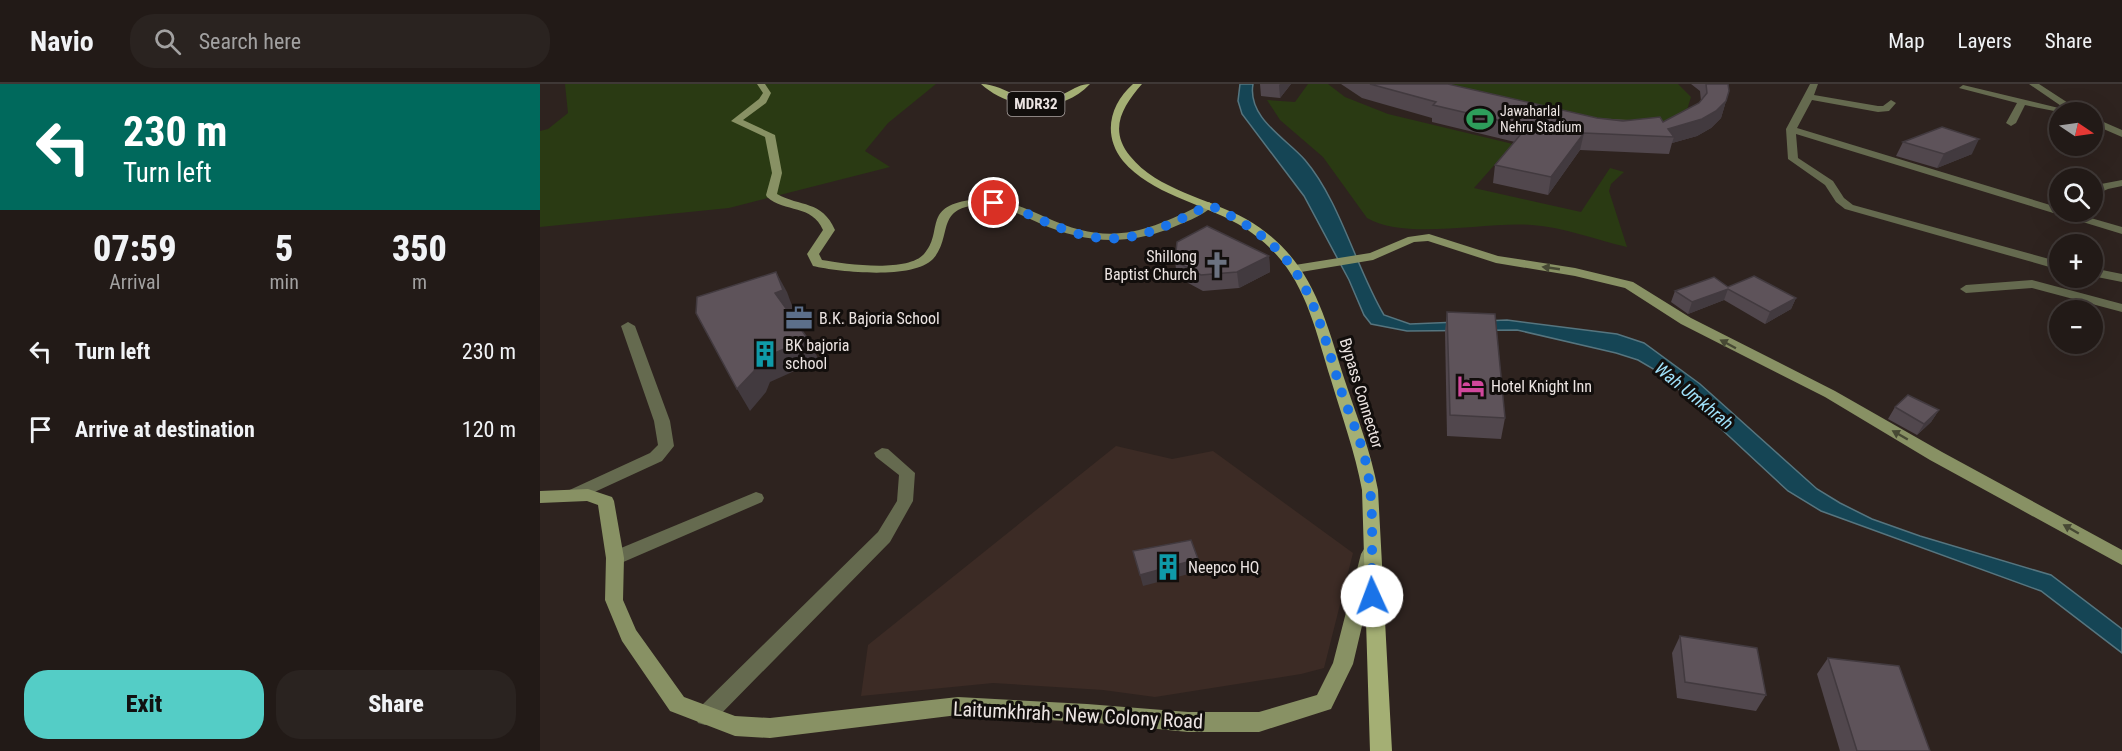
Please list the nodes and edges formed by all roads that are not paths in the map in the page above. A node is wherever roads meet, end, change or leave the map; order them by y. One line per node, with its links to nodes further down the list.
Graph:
1 (761, 84): 19 (street)
2 (985, 84): 3 (main road, MDR32)
3 (1086, 84)
4 (1138, 84): 19 (main road, Bypass Connector)
5 (1814, 84): 8 (street)
6 (2033, 84): 10 (street)
7 (1963, 88): 9 (street)
8 (1810, 97): 11 (street); 15 (street)
9 (2022, 102): 12 (street); 13 (street)
10 (2061, 102)
11 (1891, 103)
12 (2049, 108)
13 (2011, 123)
14 (2103, 125): 16 (street)
15 (1791, 129): 20 (street); 23 (street)
16 (2122, 134)
17 (2122, 183): 18 (street)
18 (2103, 187)
19 (1209, 205): 24 (main road, Bypass Connector)
20 (2049, 206)
21 (2097, 222): 22 (street)
22 (2122, 231)
23 (2049, 263)
24 (1295, 269): 34 (main road, Bypass Connector); 36 (street, one-way to 24)
25 (2103, 274): 26 (street)
26 (2122, 278)
27 (1966, 289): 28 (street)
28 (2122, 308)
29 (628, 326): 32 (street)
30 (882, 453): 37 (street)
31 (540, 497): 32 (street, Laitumkhrah - New Colony Road)
32 (569, 497): 35 (street, Laitumkhrah - New Colony Road)
33 (756, 498): 35 (street)
34 (1371, 551): 37 (street, Laitumkhrah - New Colony Road); 38 (main road, Bypass Connector)
35 (615, 558): 37 (street, Laitumkhrah - New Colony Road)
36 (2122, 558)
37 (705, 716)
38 (1381, 751)

